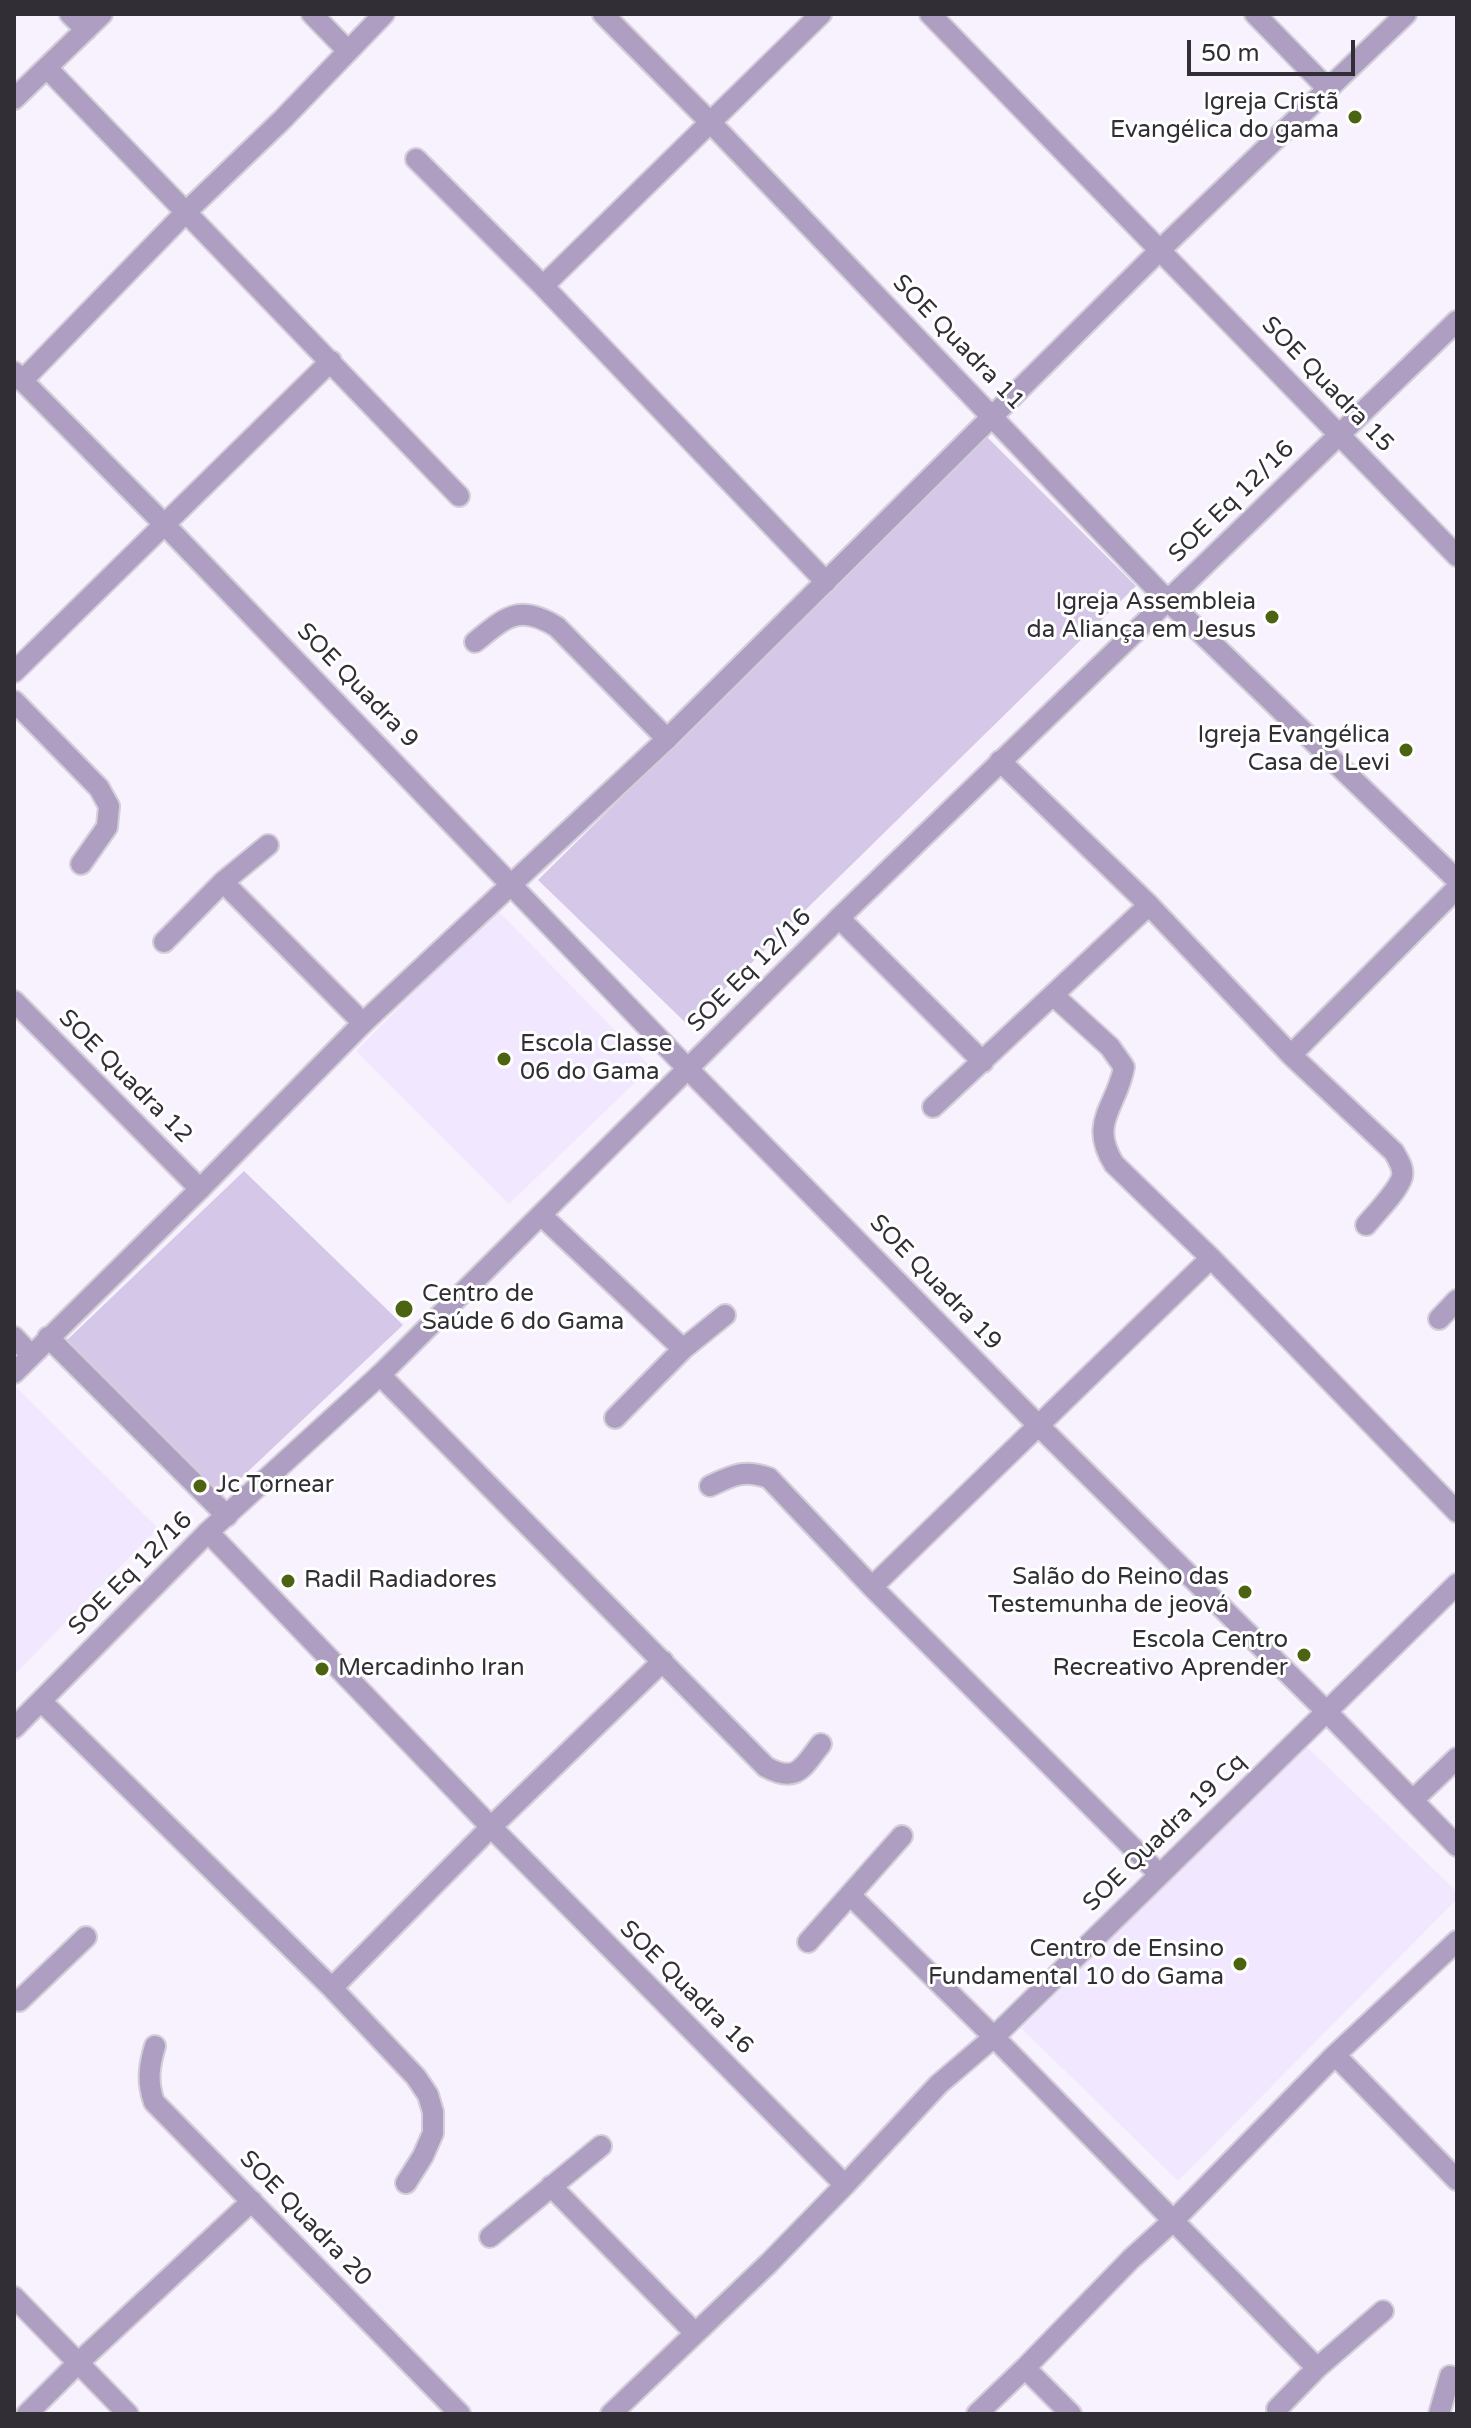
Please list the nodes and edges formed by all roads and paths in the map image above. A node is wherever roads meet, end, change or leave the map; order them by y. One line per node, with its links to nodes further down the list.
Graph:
1 (70, 14): 10 (street)
2 (102, 14): 10 (street)
3 (312, 14): 11 (street)
4 (384, 14): 11 (street, SOE Quadra 9)
5 (603, 14): 15 (street, SOE Quadra 11)
6 (821, 14): 15 (street)
7 (930, 14): 18 (street)
8 (1255, 14): 13 (street)
9 (1406, 14): 13 (street)
10 (86, 30): 12 (street)
11 (348, 51): 17 (street, SOE Quadra 9)
12 (47, 68): 14 (street); 17 (street)
13 (1327, 88): 18 (street)
14 (14, 99)
15 (711, 123): 19 (street); 23 (street, SOE Quadra 11)
16 (416, 159): 19 (street)
17 (187, 211): 21 (street); 22 (street, SOE Quadra 9)
18 (1159, 251): 23 (street); 24 (street, SOE Quadra 15)
19 (543, 286): 28 (street)
20 (1457, 321): 24 (street, SOE Eq 12/16)
21 (331, 361): 25 (street); 26 (street)
22 (18, 377): 26 (street, SOE Quadra 9)
23 (992, 416): 28 (street); 29 (street, SOE Quadra 11)
24 (1339, 434): 27 (street, SOE Quadra 15); 29 (street, SOE Eq 12/16)
25 (459, 496)
26 (164, 524): 31 (street); 39 (street, SOE Quadra 9)
27 (1457, 556)
28 (826, 582): 33 (street)
29 (1167, 600): 34 (street, SOE Eq 12/16); 37 (street)
30 (475, 642): 33 (street)
31 (14, 672)
32 (14, 701): 36 (street)
33 (667, 739): 39 (street)
34 (1000, 761): 41 (street); 42 (street, SOE Eq 12/16)
35 (268, 845): 38 (street)
36 (81, 864)
37 (1457, 880)
38 (223, 882): 43 (street); 46 (street)
39 (512, 884): 46 (street); 49 (street, SOE Quadra 19)
40 (1457, 888): 47 (street)
41 (1149, 905): 44 (street); 47 (street)
42 (839, 918): 48 (street); 49 (street, SOE Eq 12/16)
43 (164, 942)
44 (1053, 995): 48 (street); 54 (street)
45 (14, 1001): 51 (street, SOE Quadra 12)
46 (363, 1023): 51 (street)
47 (1291, 1055): 53 (street)
48 (983, 1062): 50 (street)
49 (688, 1069): 52 (street, SOE Eq 12/16); 65 (street, SOE Quadra 19)
50 (933, 1107)
51 (200, 1189): 59 (street)
52 (542, 1216): 60 (street); 63 (street, SOE Eq 12/16)
53 (1366, 1225)
54 (1211, 1258): 65 (street); 67 (street)
55 (1457, 1300): 57 (street)
56 (725, 1315): 60 (street)
57 (1439, 1319)
58 (14, 1337): 61 (street)
59 (48, 1337): 61 (street); 68 (street)
60 (683, 1349): 64 (street)
61 (31, 1355): 62 (street)
62 (14, 1373)
63 (380, 1375): 68 (street, SOE Eq 12/16); 72 (street)
64 (615, 1418)
65 (1038, 1425): 71 (street); 74 (street, SOE Quadra 19)
66 (710, 1486): 71 (street)
67 (1457, 1512)
68 (227, 1516): 69 (street, SOE Eq 12/16)
69 (208, 1532): 73 (street, SOE Eq 12/16); 79 (street, SOE Quadra 16)
70 (1457, 1584): 74 (street)
71 (872, 1587): 82 (street)
72 (663, 1661): 76 (street); 79 (street)
73 (42, 1702): 75 (street, SOE Eq 12/16); 87 (street)
74 (1327, 1712): 78 (street, SOE Quadra 19); 82 (street, SOE Quadra 19 Cq)
75 (14, 1728)
76 (821, 1744)
77 (1457, 1758): 78 (street)
78 (1413, 1800): 81 (street, SOE Quadra 19)
79 (491, 1827): 87 (street); 95 (street, SOE Quadra 16)
80 (902, 1836): 83 (street)
81 (1457, 1846)
82 (1159, 1874): 89 (street, SOE Quadra 19 Cq)
83 (850, 1895): 86 (street); 89 (street)
84 (86, 1937): 88 (street)
85 (1457, 1941): 91 (street)
86 (808, 1942)
87 (332, 1988): 94 (street)
88 (16, 2001)
89 (994, 2037): 95 (street, SOE Quadra 19 Cq); 98 (street)
90 (155, 2046): 97 (street, SOE Quadra 20)
91 (1335, 2055): 93 (street); 98 (street)
92 (601, 2146): 96 (street)
93 (1457, 2180)
94 (406, 2183)
95 (845, 2185): 102 (street, SOE Quadra 19 Cq)
96 (551, 2186): 99 (street); 102 (street)
97 (252, 2201): 103 (street); 110 (street, SOE Quadra 20)
98 (1174, 2220): 104 (street); 105 (street)
99 (490, 2237)
100 (14, 2297): 103 (street)
101 (1383, 2311): 105 (street)
102 (695, 2333): 111 (street)
103 (78, 2363): 108 (street); 109 (street)
104 (1025, 2368): 112 (street); 113 (street)
105 (1317, 2368): 107 (street)
106 (1450, 2376): 114 (street)
107 (1277, 2409)
108 (27, 2414)
109 (128, 2414)
110 (460, 2414)
111 (611, 2414)
112 (977, 2414)
113 (1071, 2414)
114 (1439, 2414)

